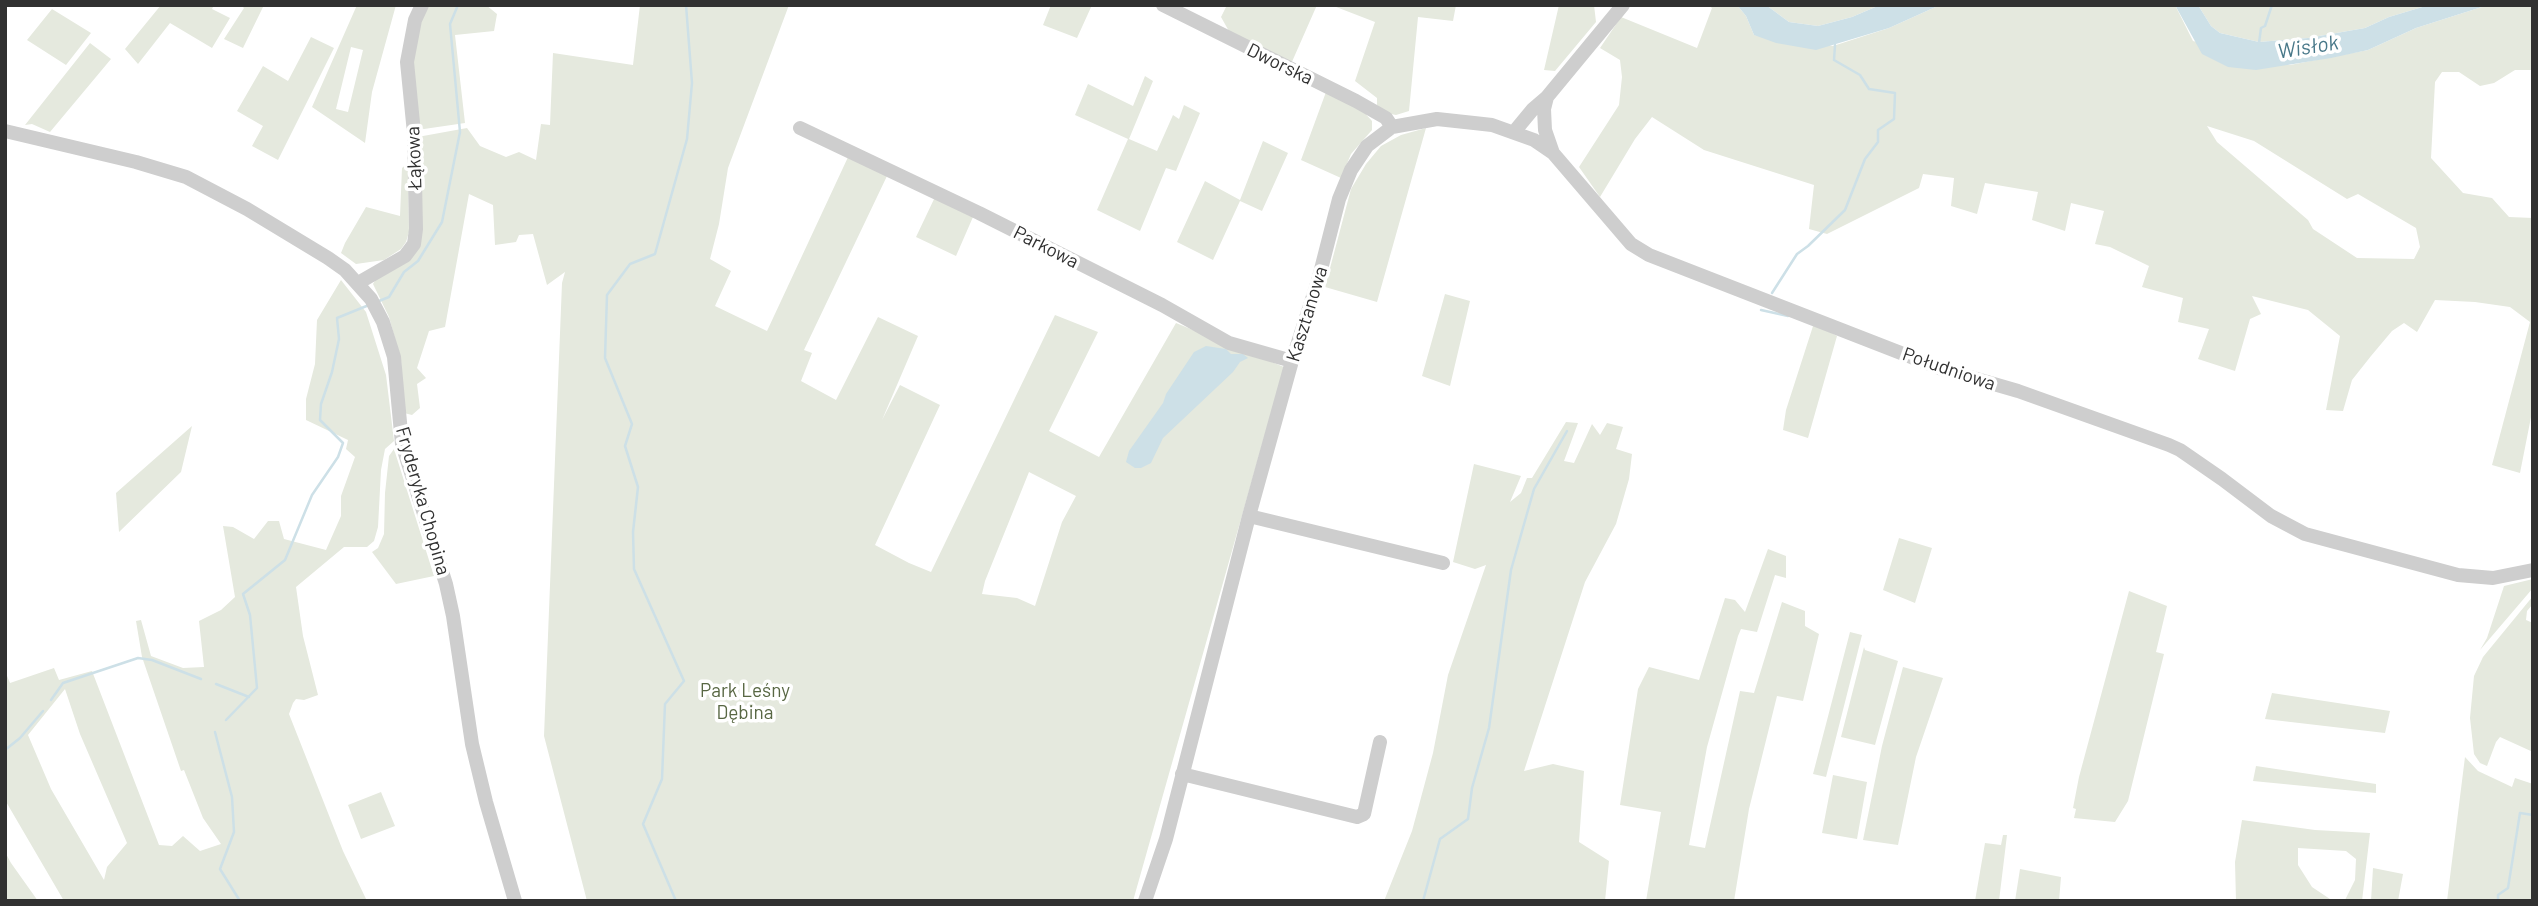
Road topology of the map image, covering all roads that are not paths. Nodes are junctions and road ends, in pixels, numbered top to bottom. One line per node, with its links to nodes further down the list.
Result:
1 (422, 5): 10 (street, Łąkowa)
2 (1163, 5): 5 (street, Dworska)
3 (1623, 5): 4 (street)
4 (1545, 103): 8 (street); 9 (street)
5 (1392, 127): 8 (street, Południowa); 11 (street, Kasztanowa)
6 (800, 128): 11 (street, Parkowa)
7 (5, 131): 10 (street, Fryderyka Chopina)
8 (1517, 133): 9 (street, Południowa)
9 (1553, 153): 14 (street, Południowa)
10 (358, 283): 17 (street, Fryderyka Chopina)
11 (1292, 362): 12 (street, Kasztanowa)
12 (1249, 516): 13 (street); 16 (street, Kasztanowa)
13 (1443, 564)
14 (2533, 570)
15 (1380, 742): 16 (street)
16 (1182, 774): 18 (street, Kasztanowa)
17 (515, 901)
18 (1145, 901)

